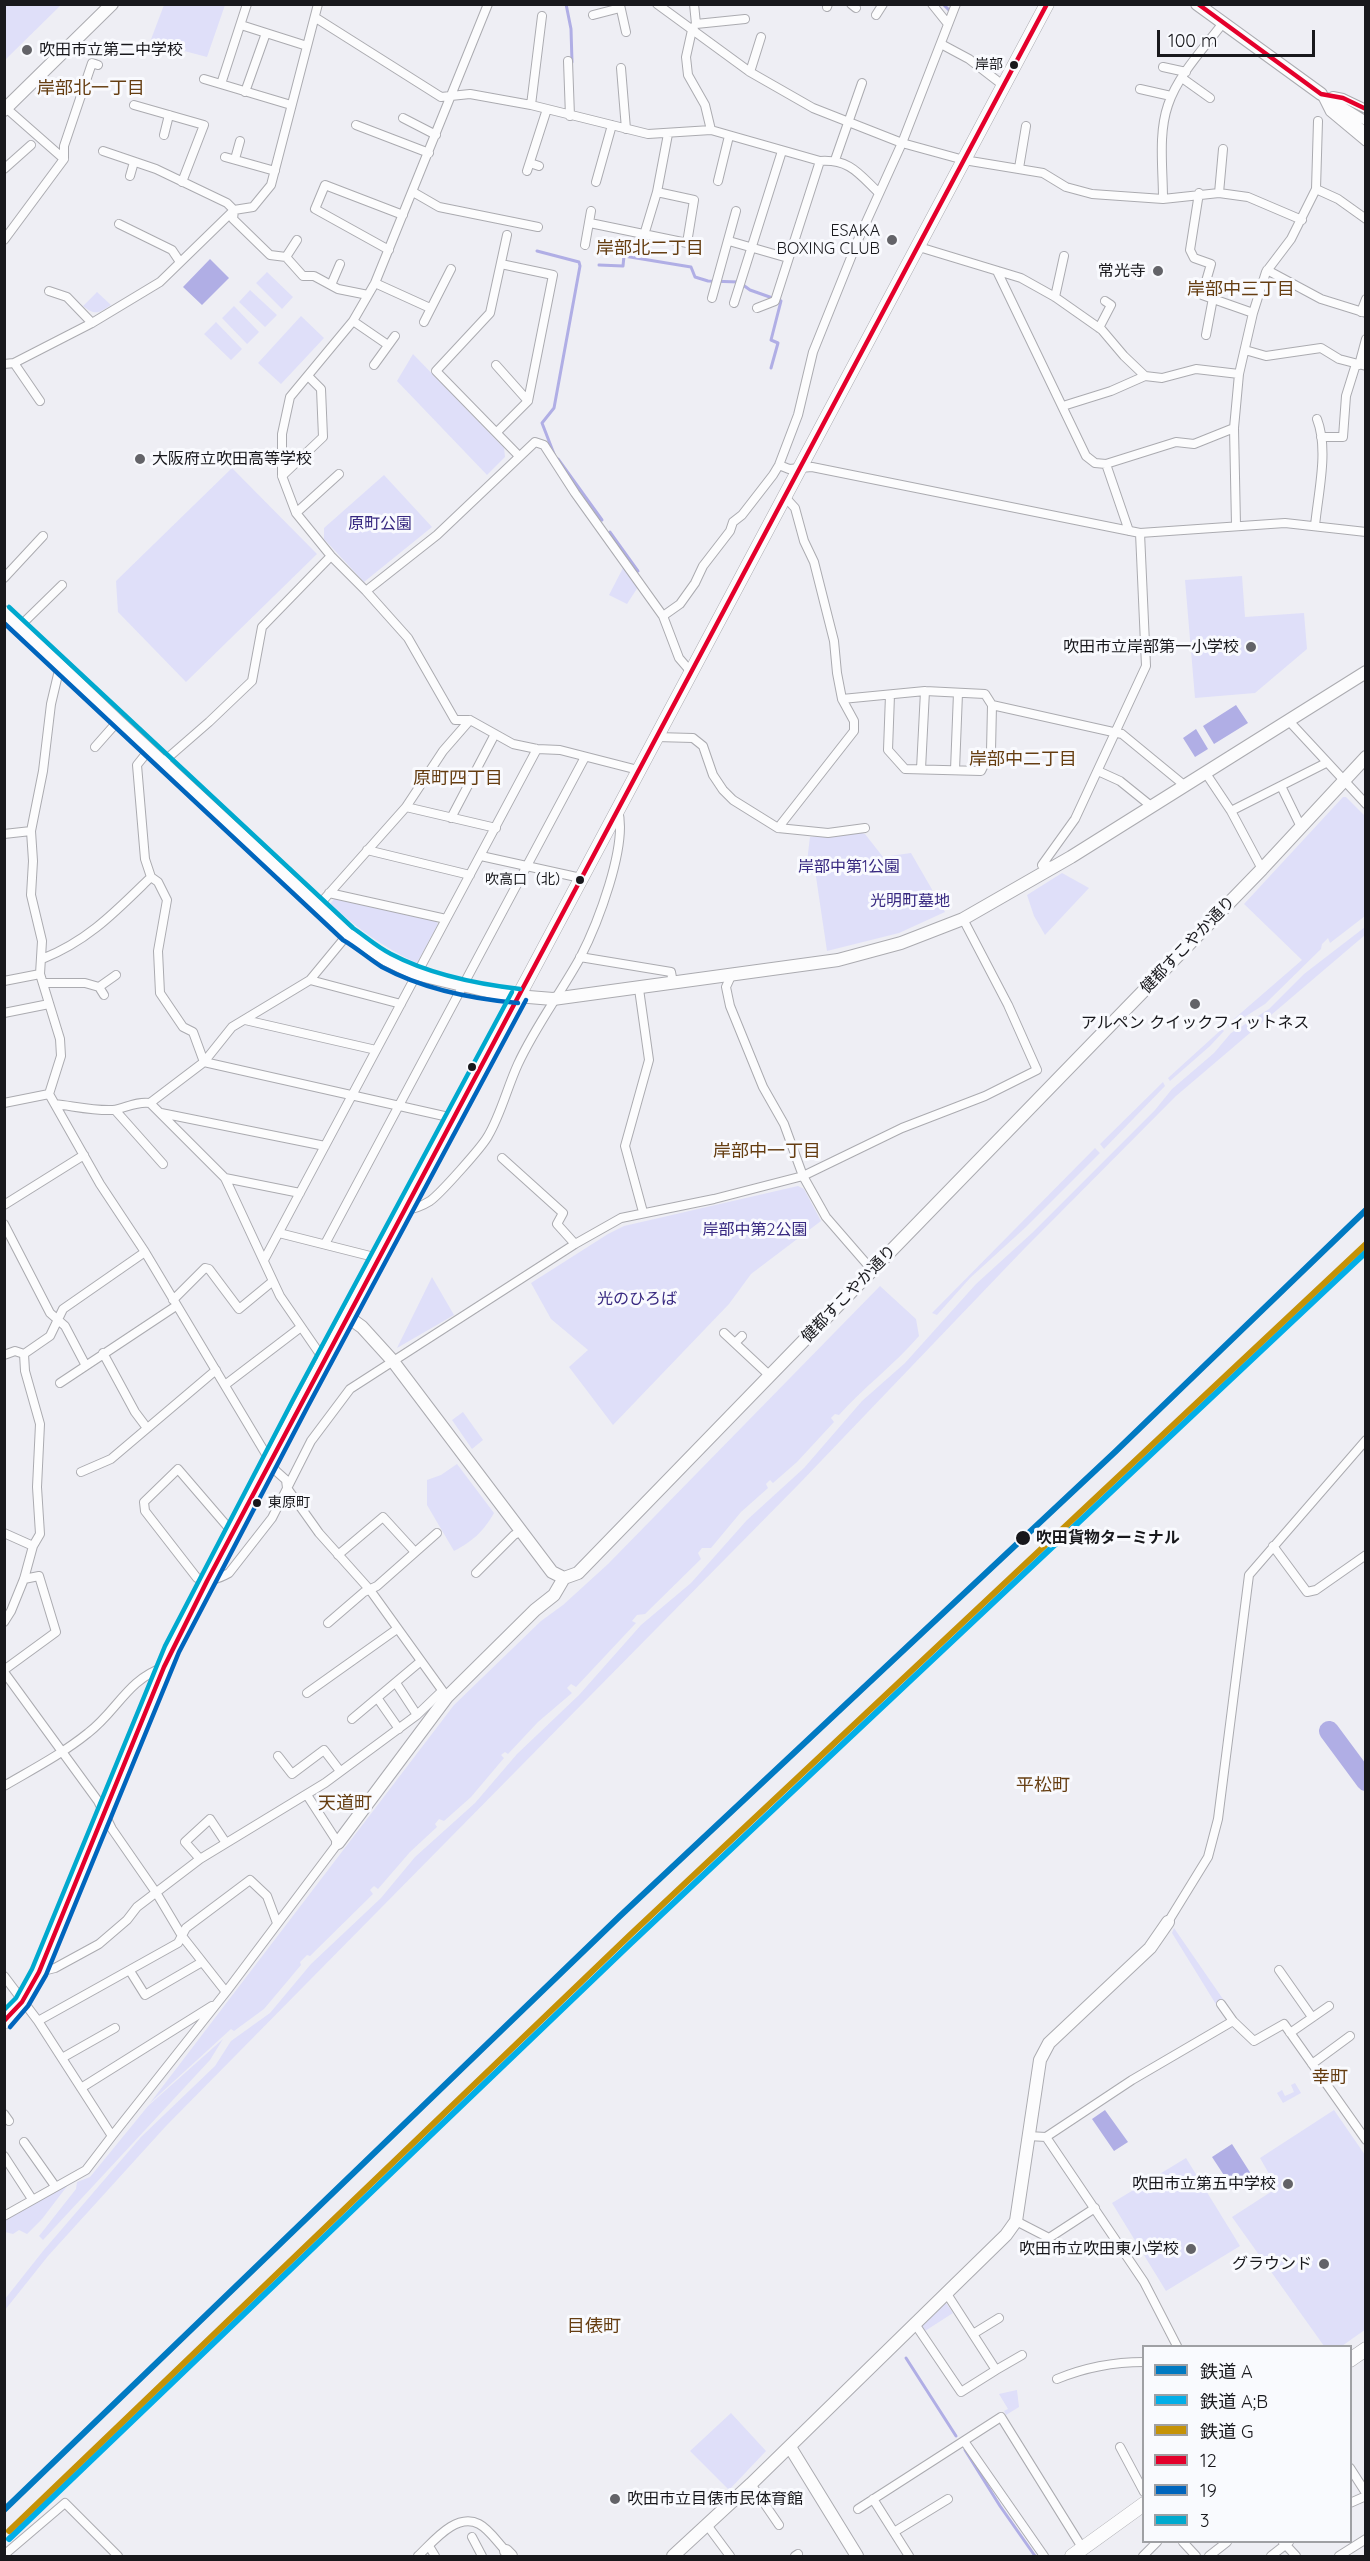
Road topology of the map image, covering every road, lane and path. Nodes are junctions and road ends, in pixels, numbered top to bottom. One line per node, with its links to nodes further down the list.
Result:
1 (112, 4): 47 (street)
2 (247, 4): 21 (street)
3 (488, 4): 41 (street)
4 (657, 4): 22 (street)
5 (694, 4): 22 (street)
6 (883, 4): 15 (street)
7 (932, 4): 20 (street)
8 (956, 4): 20 (street)
9 (1047, 4): 37 (main road)
10 (1197, 4): 13 (street)
11 (315, 5): 17 (street)
12 (620, 6): 14 (street); 23 (street)
13 (1212, 9): 19 (street)
14 (593, 15)
15 (876, 15)
16 (542, 16): 46 (street)
17 (316, 18): 27 (street); 41 (street)
18 (745, 19): 22 (street)
19 (1223, 23): 33 (street); 40 (street)
20 (948, 24): 26 (street)
21 (241, 25): 24 (street); 36 (street)
22 (694, 27): 32 (street); 60 (street)
23 (626, 32)
24 (266, 33): 27 (street); 39 (street)
25 (761, 37): 32 (street)
26 (941, 44): 37 (street); 68 (street)
27 (307, 46): 45 (street)
28 (568, 62): 52 (street)
29 (98, 65): 75 (street)
30 (1163, 67): 33 (street)
31 (621, 68): 59 (street)
32 (750, 72): 55 (street)
33 (1184, 75): 42 (street); 43 (street)
34 (204, 79): 36 (street)
35 (862, 83): 55 (street)
36 (221, 84): 39 (street)
37 (1004, 86): 78 (main road)
38 (1140, 89): 42 (street)
39 (245, 92): 45 (street)
40 (1321, 94): 49 (street); 54 (street); 61 (street); 67 (street)
41 (451, 96): 46 (street); 64 (street)
42 (1171, 96): 95 (street)
43 (1210, 98)
44 (134, 105): 50 (street)
45 (291, 105): 84 (street)
46 (531, 105): 48 (street)
47 (5, 109): 75 (street)
48 (547, 109): 52 (street); 81 (street)
49 (1365, 109)
50 (169, 115): 63 (street); 87 (street)
51 (403, 118): 64 (street)
52 (572, 118): 57 (street)
53 (1318, 121): 89 (street)
54 (1365, 121)
55 (847, 122): 68 (street); 77 (street)
56 (356, 125): 73 (street)
57 (612, 125): 59 (street); 88 (street)
58 (1026, 126): 82 (street)
59 (626, 129): 62 (street)
60 (711, 130): 62 (street); 65 (street)
61 (1365, 132)
62 (668, 134): 91 (street)
63 (164, 135)
64 (436, 135): 73 (street)
65 (729, 136): 72 (street); 86 (street)
66 (240, 141): 76 (street)
67 (1365, 142)
68 (902, 143): 78 (street); 92 (street)
69 (30, 145): 83 (street)
70 (1223, 149): 93 (street)
71 (103, 151): 80 (street)
72 (782, 151): 79 (street); 111 (street)
73 (429, 153): 90 (street)
74 (225, 157): 76 (street)
75 (63, 159): 107 (street)
76 (235, 159): 84 (street)
77 (835, 160): 79 (street); 92 (street)
78 (964, 160): 82 (street); 112 (main road)
79 (820, 161): 116 (street)
80 (134, 162): 85 (street); 87 (street)
81 (532, 166)
82 (1019, 168): 95 (street)
83 (4, 169)
84 (275, 171): 96 (street)
85 (130, 176)
86 (718, 181)
87 (182, 182): 96 (street)
88 (596, 182)
89 (1316, 189): 100 (street); 101 (street)
90 (413, 192): 99 (street); 104 (street)
91 (657, 192): 106 (street); 106 (street)
92 (879, 193): 163 (street)
93 (1219, 193): 94 (street); 101 (street)
94 (1199, 194): 95 (street); 129 (street)
95 (1163, 199)
96 (234, 210): 115 (street); 117 (street)
97 (736, 211): 109 (street)
98 (591, 212): 102 (street)
99 (403, 215): 113 (street); 113 (street)
100 (1365, 219)
101 (1302, 220): 121 (street)
102 (590, 223): 106 (street); 110 (street)
103 (119, 224): 117 (street)
104 (538, 227)
105 (507, 235): 119 (street)
106 (644, 235)
107 (4, 240)
108 (297, 240): 115 (street)
109 (729, 241): 111 (street); 128 (street)
110 (585, 245)
111 (750, 246): 116 (street); 132 (street)
112 (919, 247): 122 (street); 164 (main road)
113 (388, 250): 123 (street)
114 (1064, 256): 127 (street)
115 (286, 257): 124 (street)
116 (788, 258): 134 (street)
117 (180, 262): 138 (street)
118 (340, 264): 124 (street)
119 (501, 264): 155 (street); 159 (street)
120 (451, 269): 133 (street)
121 (1267, 270): 135 (street); 136 (street)
122 (997, 271): 127 (street); 156 (street)
123 (375, 283): 126 (street); 133 (street)
124 (331, 285): 126 (street)
125 (48, 291): 138 (street)
126 (368, 296): 137 (street)
127 (1055, 297): 140 (street)
128 (712, 298)
129 (1213, 298): 136 (street); 141 (street)
130 (1365, 299): 135 (street)
131 (1105, 301): 140 (street)
132 (734, 303)
133 (430, 308): 139 (street)
134 (757, 308)
135 (1363, 312)
136 (1253, 313): 145 (street)
137 (353, 321): 144 (street); 152 (street)
138 (92, 322): 146 (street)
139 (424, 322)
140 (1099, 328): 153 (street)
141 (1206, 335)
142 (395, 336): 144 (street)
143 (1365, 339): 150 (street)
144 (388, 345): 148 (street)
145 (1245, 350): 150 (street); 151 (street)
146 (14, 363): 147 (street); 154 (street)
147 (4, 364)
148 (374, 365)
149 (496, 365): 155 (street)
150 (1360, 365): 160 (street)
151 (1239, 374): 153 (street); 158 (street)
152 (308, 376): 166 (street); 166 (street)
153 (1146, 376): 156 (street)
154 (40, 401)
155 (528, 401): 159 (street)
156 (1063, 406): 162 (street)
157 (1317, 419): 160 (street)
158 (1234, 428): 162 (street); 169 (street)
159 (497, 432): 161 (street)
160 (1321, 436): 170 (street)
161 (519, 456): 178 (street); 180 (street)
162 (1106, 464): 171 (street)
163 (779, 465): 164 (street); 180 (street)
164 (800, 468): 167 (main road); 171 (street)
165 (339, 474): 168 (street)
166 (282, 476): 168 (street)
167 (785, 497): 183 (main road); 188 (street)
168 (296, 513): 175 (street)
169 (1236, 525): 170 (street); 173 (street)
170 (1315, 526): 172 (street)
171 (1129, 531): 173 (street)
172 (1365, 532)
173 (1140, 533): 193 (street)
174 (43, 536): 176 (street)
175 (331, 556): 178 (street); 201 (street)
176 (4, 578)
177 (63, 585): 181 (street)
178 (366, 591): 190 (street)
179 (4, 612): 181 (street)
180 (663, 616): 183 (street)
181 (19, 627): 182 (street)
182 (60, 666): 192 (street); 221 (street)
183 (691, 672): 195 (main road)
184 (1365, 672): 191 (street)
185 (925, 691): 186 (street); 187 (street); 203 (street)
186 (958, 693): 189 (street); 205 (street)
187 (890, 695): 188 (street); 203 (street)
188 (842, 699): 219 (street)
189 (992, 705): 193 (street); 205 (street)
190 (470, 720): 194 (street); 213 (street)
191 (1288, 720): 202 (street); 207 (street)
192 (118, 721): 196 (street); 197 (street)
193 (1114, 733): 206 (street); 209 (street)
194 (495, 734): 198 (street); 216 (street)
195 (656, 737): 204 (main road); 219 (street)
196 (95, 747)
197 (149, 750): 201 (street); 229 (street)
198 (537, 750): 200 (street); 218 (street)
199 (1365, 756): 208 (street, 健都すこやか通り)
200 (585, 757): 204 (street); 225 (street)
201 (163, 762): 232 (street)
202 (1326, 763): 208 (street); 210 (street)
203 (921, 769): 205 (street)
204 (638, 770): 214 (main road)
205 (955, 770)
206 (1098, 771): 212 (street); 226 (street)
207 (1205, 772): 209 (street); 215 (street)
208 (1343, 781): 211 (street); 217 (street, 健都すこやか通り)
209 (1184, 785): 212 (street)
210 (1281, 786): 215 (street); 217 (street)
211 (1365, 804)
212 (1151, 806): 226 (street)
213 (406, 807): 216 (street); 223 (street)
214 (618, 808): 230 (main road); 236 (street)
215 (1231, 811): 227 (street)
216 (451, 818): 218 (street)
217 (1301, 827): 227 (street, 健都すこやか通り)
218 (496, 828): 224 (street)
219 (778, 828): 220 (street)
220 (864, 828)
221 (30, 831): 222 (street); 237 (street)
222 (4, 834)
223 (367, 850): 228 (street); 231 (street)
224 (481, 856): 225 (street); 228 (street)
225 (527, 865): 230 (street); 246 (street)
226 (1054, 866): 234 (street)
227 (1262, 869): 282 (street, 健都すこやか通り)
228 (470, 875): 233 (street)
229 (151, 877): 237 (street); 255 (street)
230 (581, 878): 248 (main road)
231 (329, 893): 232 (street); 233 (street)
232 (318, 906): 235 (street)
233 (446, 919): 239 (street)
234 (963, 919): 241 (street); 269 (street)
235 (348, 934): 239 (street); 242 (street)
236 (580, 957): 245 (street); 249 (street)
237 (42, 959): 238 (street)
238 (40, 974): 243 (street); 244 (street)
239 (416, 974): 246 (street); 251 (street)
240 (116, 975): 244 (street)
241 (731, 976): 245 (street); 269 (street)
242 (310, 980): 251 (street); 253 (street)
243 (4, 981)
244 (44, 983): 250 (street)
245 (673, 983): 247 (street)
246 (463, 985): 248 (street); 261 (street)
247 (639, 988): 249 (street); 274 (street)
248 (519, 996): 249 (street); 264 (main road)
249 (553, 999): 273 (street)
250 (49, 1004): 252 (street); 256 (street)
251 (401, 1004): 254 (street)
252 (4, 1013)
253 (245, 1020): 254 (street); 255 (street)
254 (376, 1050): 257 (street)
255 (204, 1062): 257 (street); 259 (street)
256 (49, 1094): 258 (street); 260 (street)
257 (352, 1096): 261 (street); 265 (street)
258 (4, 1103)
259 (150, 1103): 262 (street); 263 (street)
260 (55, 1104): 262 (street); 266 (street)
261 (398, 1106): 264 (street); 277 (street)
262 (115, 1110): 268 (street)
263 (161, 1113): 265 (street); 270 (street)
264 (453, 1118): 273 (main road)
265 (325, 1146): 271 (street)
266 (84, 1155): 272 (street); 279 (street)
267 (502, 1158): 278 (street)
268 (163, 1164)
269 (803, 1176): 274 (street); 282 (street)
270 (225, 1178): 271 (street); 281 (street)
271 (300, 1193): 276 (street)
272 (4, 1205)
273 (405, 1210): 280 (main road)
274 (643, 1212): 278 (street)
275 (4, 1224): 286 (street)
276 (279, 1233): 277 (street); 281 (street)
277 (325, 1244): 280 (street)
278 (575, 1244): 293 (street)
279 (145, 1252): 284 (street); 286 (street)
280 (378, 1258): 285 (main road)
281 (264, 1260): 283 (street)
282 (872, 1270): 296 (street, 健都すこやか通り)
283 (273, 1281): 284 (street); 287 (street)
284 (175, 1303): 289 (street); 295 (street)
285 (348, 1317): 292 (main road); 293 (street)
286 (57, 1321): 290 (street); 294 (street)
287 (301, 1327): 292 (street); 298 (street)
288 (724, 1333): 296 (street)
289 (103, 1353): 294 (street); 299 (street)
290 (24, 1354): 291 (street); 308 (street)
291 (4, 1355)
292 (324, 1360): 301 (main road)
293 (392, 1360): 303 (street); 304 (street)
294 (85, 1364): 297 (street)
295 (216, 1370): 298 (street); 299 (street)
296 (769, 1375): 314 (street, 健都すこやか通り)
297 (60, 1383)
298 (225, 1385): 301 (street)
299 (147, 1428): 302 (street)
300 (1365, 1440): 309 (street)
301 (271, 1462): 303 (street); 306 (main road)
302 (81, 1472)
303 (287, 1488): 311 (street); 316 (street)
304 (520, 1532): 313 (street); 314 (street)
305 (4, 1533): 308 (street)
306 (232, 1533): 316 (main road); 316 (street)
307 (437, 1533): 310 (street)
308 (33, 1546): 315 (street)
309 (1273, 1546): 312 (street); 341 (street)
310 (415, 1552): 311 (street); 317 (street)
311 (338, 1555): 317 (street)
312 (1365, 1555)
313 (476, 1573)
314 (564, 1578): 326 (street)
315 (24, 1579): 318 (street); 323 (street)
316 (207, 1581): 322 (main road)
317 (370, 1590): 319 (street); 320 (street)
318 (4, 1622)
319 (328, 1623)
320 (397, 1629): 321 (street); 325 (street)
321 (421, 1661): 324 (street); 326 (street)
322 (164, 1667): 331 (street); 336 (main road)
323 (4, 1671): 331 (street)
324 (396, 1683): 327 (street); 328 (street)
325 (308, 1693)
326 (445, 1694): 328 (street); 338 (street)
327 (378, 1699): 329 (street); 330 (street)
328 (417, 1715): 330 (street)
329 (352, 1719)
330 (399, 1729): 333 (street)
331 (62, 1752): 334 (street); 336 (street)
332 (278, 1755): 333 (street)
333 (340, 1771): 335 (street)
334 (4, 1786)
335 (307, 1795): 337 (street); 338 (street)
336 (105, 1815): 340 (street); 347 (main road)
337 (226, 1843): 339 (street); 339 (street)
338 (338, 1843): 342 (street)
339 (200, 1859): 340 (street)
340 (157, 1894): 343 (street); 347 (street)
341 (1168, 1922): 365 (street)
342 (277, 1923): 343 (street); 349 (street)
343 (182, 1936): 344 (street); 346 (street)
344 (202, 1962): 346 (street); 349 (street)
345 (1280, 1970): 354 (street)
346 (130, 1971): 355 (street)
347 (39, 1972): 350 (main road)
348 (4, 1976): 350 (street)
349 (226, 1992): 351 (street)
350 (22, 2002): 355 (street); 357 (main road)
351 (217, 2003): 363 (street); 364 (street)
352 (1221, 2004): 356 (street)
353 (1329, 2006): 354 (street)
354 (1312, 2017): 359 (street)
355 (38, 2021): 361 (street)
356 (1233, 2021): 359 (street); 366 (street)
357 (4, 2022)
358 (115, 2028): 361 (street)
359 (1290, 2033): 362 (street)
360 (1350, 2036): 362 (street)
361 (62, 2058): 363 (street)
362 (1312, 2064): 367 (street)
363 (81, 2088): 364 (street)
364 (112, 2136): 370 (street)
365 (1028, 2136): 366 (street); 374 (street)
366 (1046, 2137): 372 (street)
367 (1365, 2140)
368 (24, 2142): 370 (street)
369 (4, 2156): 371 (street)
370 (55, 2186): 371 (street)
371 (32, 2199): 373 (street)
372 (1095, 2208): 374 (street); 379 (street)
373 (4, 2216)
374 (1016, 2221): 375 (street)
375 (947, 2294): 377 (street); 378 (street)
376 (999, 2318): 378 (street)
377 (915, 2324): 384 (street); 387 (street)
378 (974, 2334): 384 (street)
379 (1176, 2345)
380 (1365, 2349): 382 (main road)
381 (1022, 2355): 384 (street)
382 (1352, 2359)
383 (1142, 2362): 385 (street)
384 (996, 2370)
385 (1057, 2379)
386 (964, 2441): 393 (street); 407 (street); 418 (street)
387 (790, 2447): 390 (street); 416 (street)
388 (1120, 2447): 391 (street)
389 (1352, 2472): 392 (street)
390 (751, 2484): 397 (street); 398 (street)
391 (1142, 2490)
392 (1365, 2495)
393 (873, 2499): 396 (street); 399 (street)
394 (948, 2499): 399 (street)
395 (1142, 2507): 407 (main road)
396 (858, 2509)
397 (707, 2525): 414 (street); 415 (street)
398 (779, 2525)
399 (894, 2532): 417 (street)
400 (472, 2537): 413 (street)
401 (1365, 2539): 423 (street)
402 (1185, 2543): 419 (street)
403 (1225, 2543): 420 (street)
404 (1285, 2543): 421 (street)
405 (1287, 2543): 422 (street)
406 (429, 2546): 408 (street); 411 (street); 412 (street)
407 (1078, 2553)
408 (508, 2554)
409 (4, 2555): 410 (street)
410 (118, 2556)
411 (418, 2556)
412 (435, 2556)
413 (482, 2556)
414 (673, 2556)
415 (730, 2556)
416 (857, 2556)
417 (909, 2556)
418 (1044, 2556)
419 (1196, 2556)
420 (1209, 2556)
421 (1271, 2556)
422 (1296, 2556)
423 (1339, 2556)

